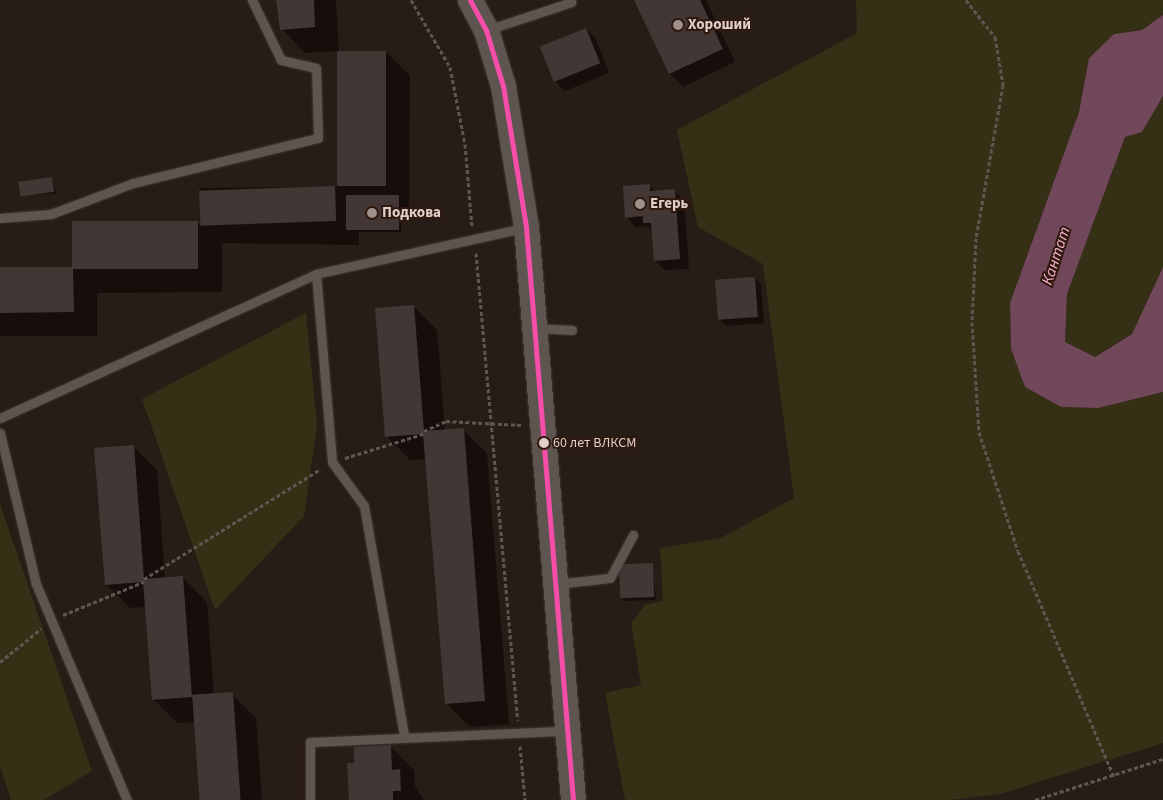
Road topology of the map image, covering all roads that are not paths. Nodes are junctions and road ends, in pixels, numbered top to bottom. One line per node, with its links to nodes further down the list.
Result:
1 (252, 0): 5 (lane)
2 (470, 0): 4 (street)
3 (571, 2): 4 (lane)
4 (486, 30): 6 (street)
5 (0, 218)
6 (526, 227): 7 (lane); 8 (street)
7 (316, 274): 10 (lane); 15 (lane)
8 (535, 328): 9 (lane); 13 (street)
9 (572, 330)
10 (0, 418)
11 (0, 432): 16 (lane)
12 (633, 535): 13 (lane)
13 (556, 584): 14 (street)
14 (567, 731): 15 (lane); 18 (street)
15 (404, 736): 17 (lane)
16 (127, 800)
17 (310, 800)
18 (573, 800)

